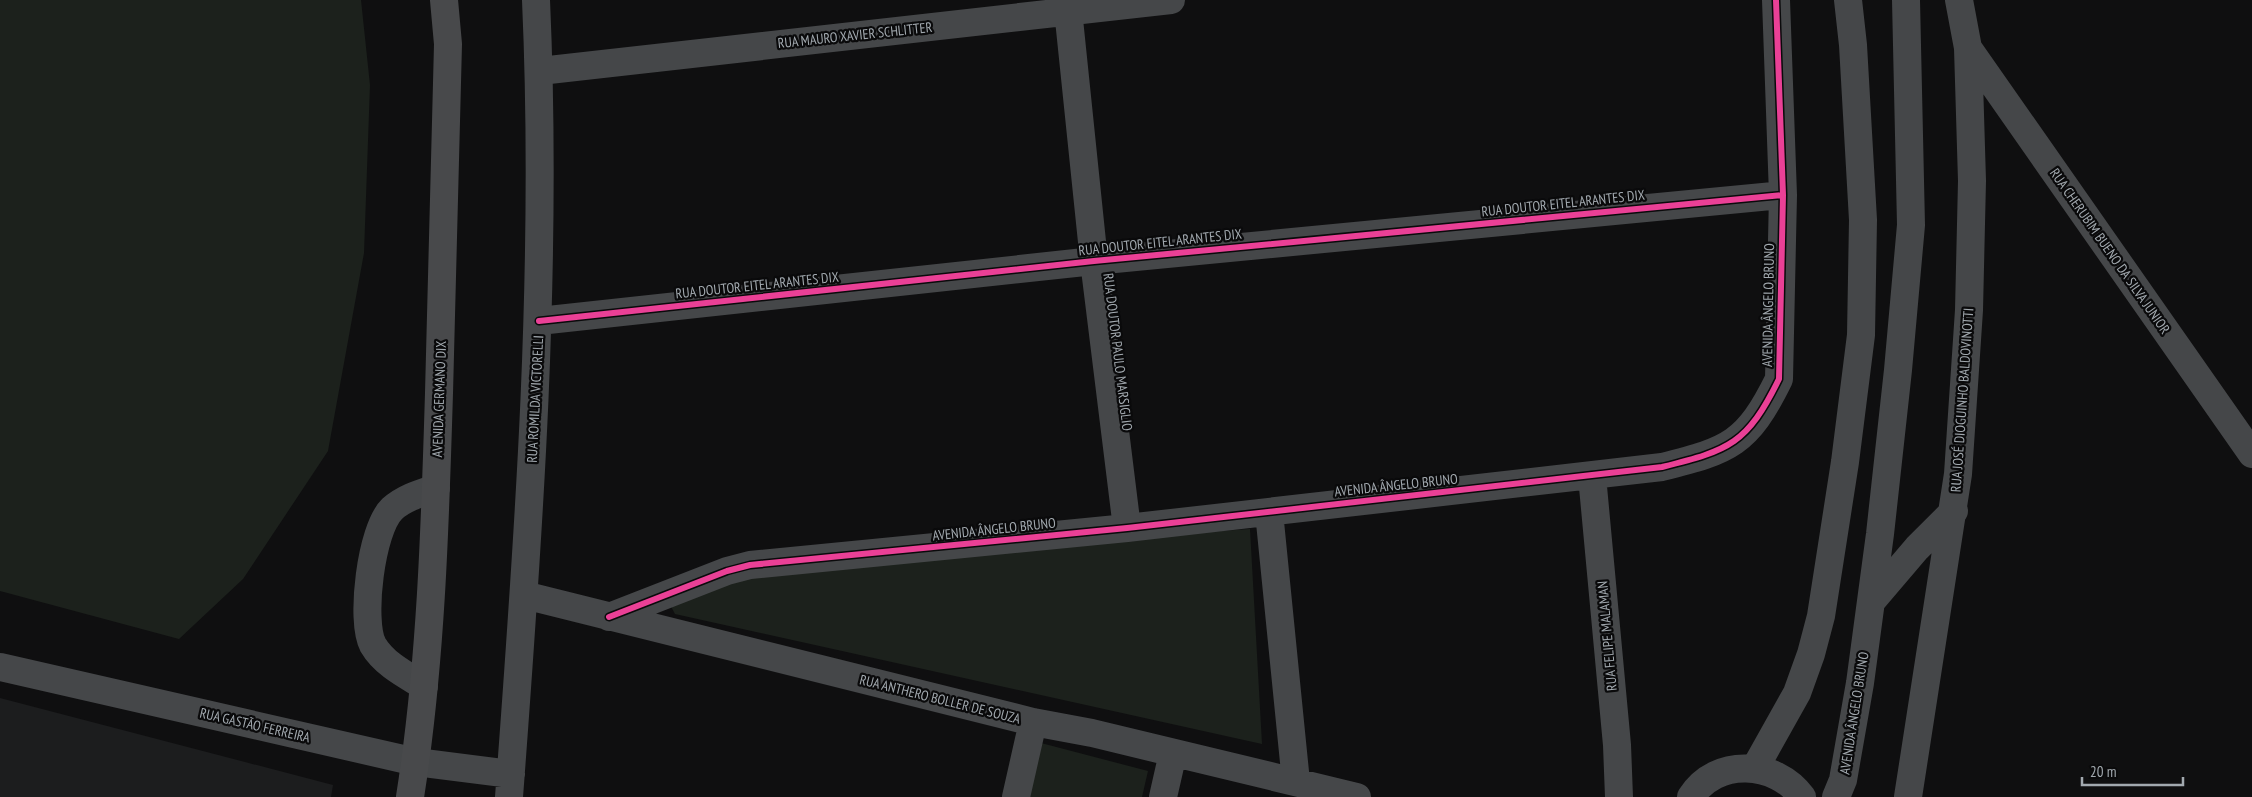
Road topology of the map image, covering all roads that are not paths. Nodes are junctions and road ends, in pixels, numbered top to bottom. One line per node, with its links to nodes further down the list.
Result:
1 (444, 0): 16 (main road, AVENIDA GERMANO DIX)
2 (536, 0): 10 (street, RUA ROMILDA VICTORELLI)
3 (1171, 0): 8 (street, RUA MAURO XAVIER SCHLITTER)
4 (1776, 0): 11 (street, AVENIDA ÂNGELO BRUNO)
5 (1848, 0): 28 (street)
6 (1906, 0): 21 (street, AVENIDA ÂNGELO BRUNO)
7 (1960, 0): 9 (street, RUA JOSÉ DIOGUINHO BALDOVINOTTI)
8 (1068, 6): 10 (street, RUA MAURO XAVIER SCHLITTER); 12 (street, RUA DOUTOR PAULO MARSIGLIO)
9 (1968, 48): 14 (street, RUA CHERUBIM BUENO DA SILVA JUNIOR); 17 (street, RUA JOSÉ DIOGUINHO BALDOVINOTTI)
10 (540, 71): 13 (street, RUA ROMILDA VICTORELLI)
11 (1784, 194): 12 (street, RUA DOUTOR EITEL ARANTES DIX); 15 (street, AVENIDA ÂNGELO BRUNO)
12 (1094, 261): 13 (street, RUA DOUTOR EITEL ARANTES DIX); 19 (street, RUA DOUTOR PAULO MARSIGLIO)
13 (539, 321): 20 (street, RUA ROMILDA VICTORELLI)
14 (2252, 454)
15 (1592, 476): 18 (street, AVENIDA ÂNGELO BRUNO); 35 (street, RUA FELIPE MALAMAN)
16 (436, 488): 24 (main road, AVENIDA GERMANO DIX); 24 (street)
17 (1954, 511): 21 (street); 39 (street, RUA JOSÉ DIOGUINHO BALDOVINOTTI)
18 (1269, 512): 19 (street, AVENIDA ÂNGELO BRUNO); 29 (street)
19 (1127, 528): 22 (street, AVENIDA ÂNGELO BRUNO)
20 (524, 596): 22 (street, RUA ANTHERO BOLLER DE SOUZA); 30 (street, RUA ROMILDA VICTORELLI)
21 (1871, 602): 38 (street, AVENIDA ÂNGELO BRUNO)
22 (610, 617): 25 (street, RUA ANTHERO BOLLER DE SOUZA)
23 (0, 667): 27 (street, RUA GASTÃO FERREIRA)
24 (424, 686): 27 (main road, AVENIDA GERMANO DIX)
25 (1033, 722): 26 (street, RUA ANTHERO BOLLER DE SOUZA); 32 (street)
26 (1173, 752): 29 (street, RUA ANTHERO BOLLER DE SOUZA); 33 (street)
27 (416, 762): 30 (street, RUA GASTÃO FERREIRA); 31 (main road, AVENIDA GERMANO DIX)
28 (1755, 768): 36 (street); 37 (street)
29 (1296, 782): 34 (street, RUA ANTHERO BOLLER DE SOUZA)
30 (510, 786)
31 (410, 797)
32 (1016, 797)
33 (1163, 797)
34 (1357, 797)
35 (1619, 797)
36 (1691, 797)
37 (1802, 797)
38 (1836, 797)
39 (1908, 797)

